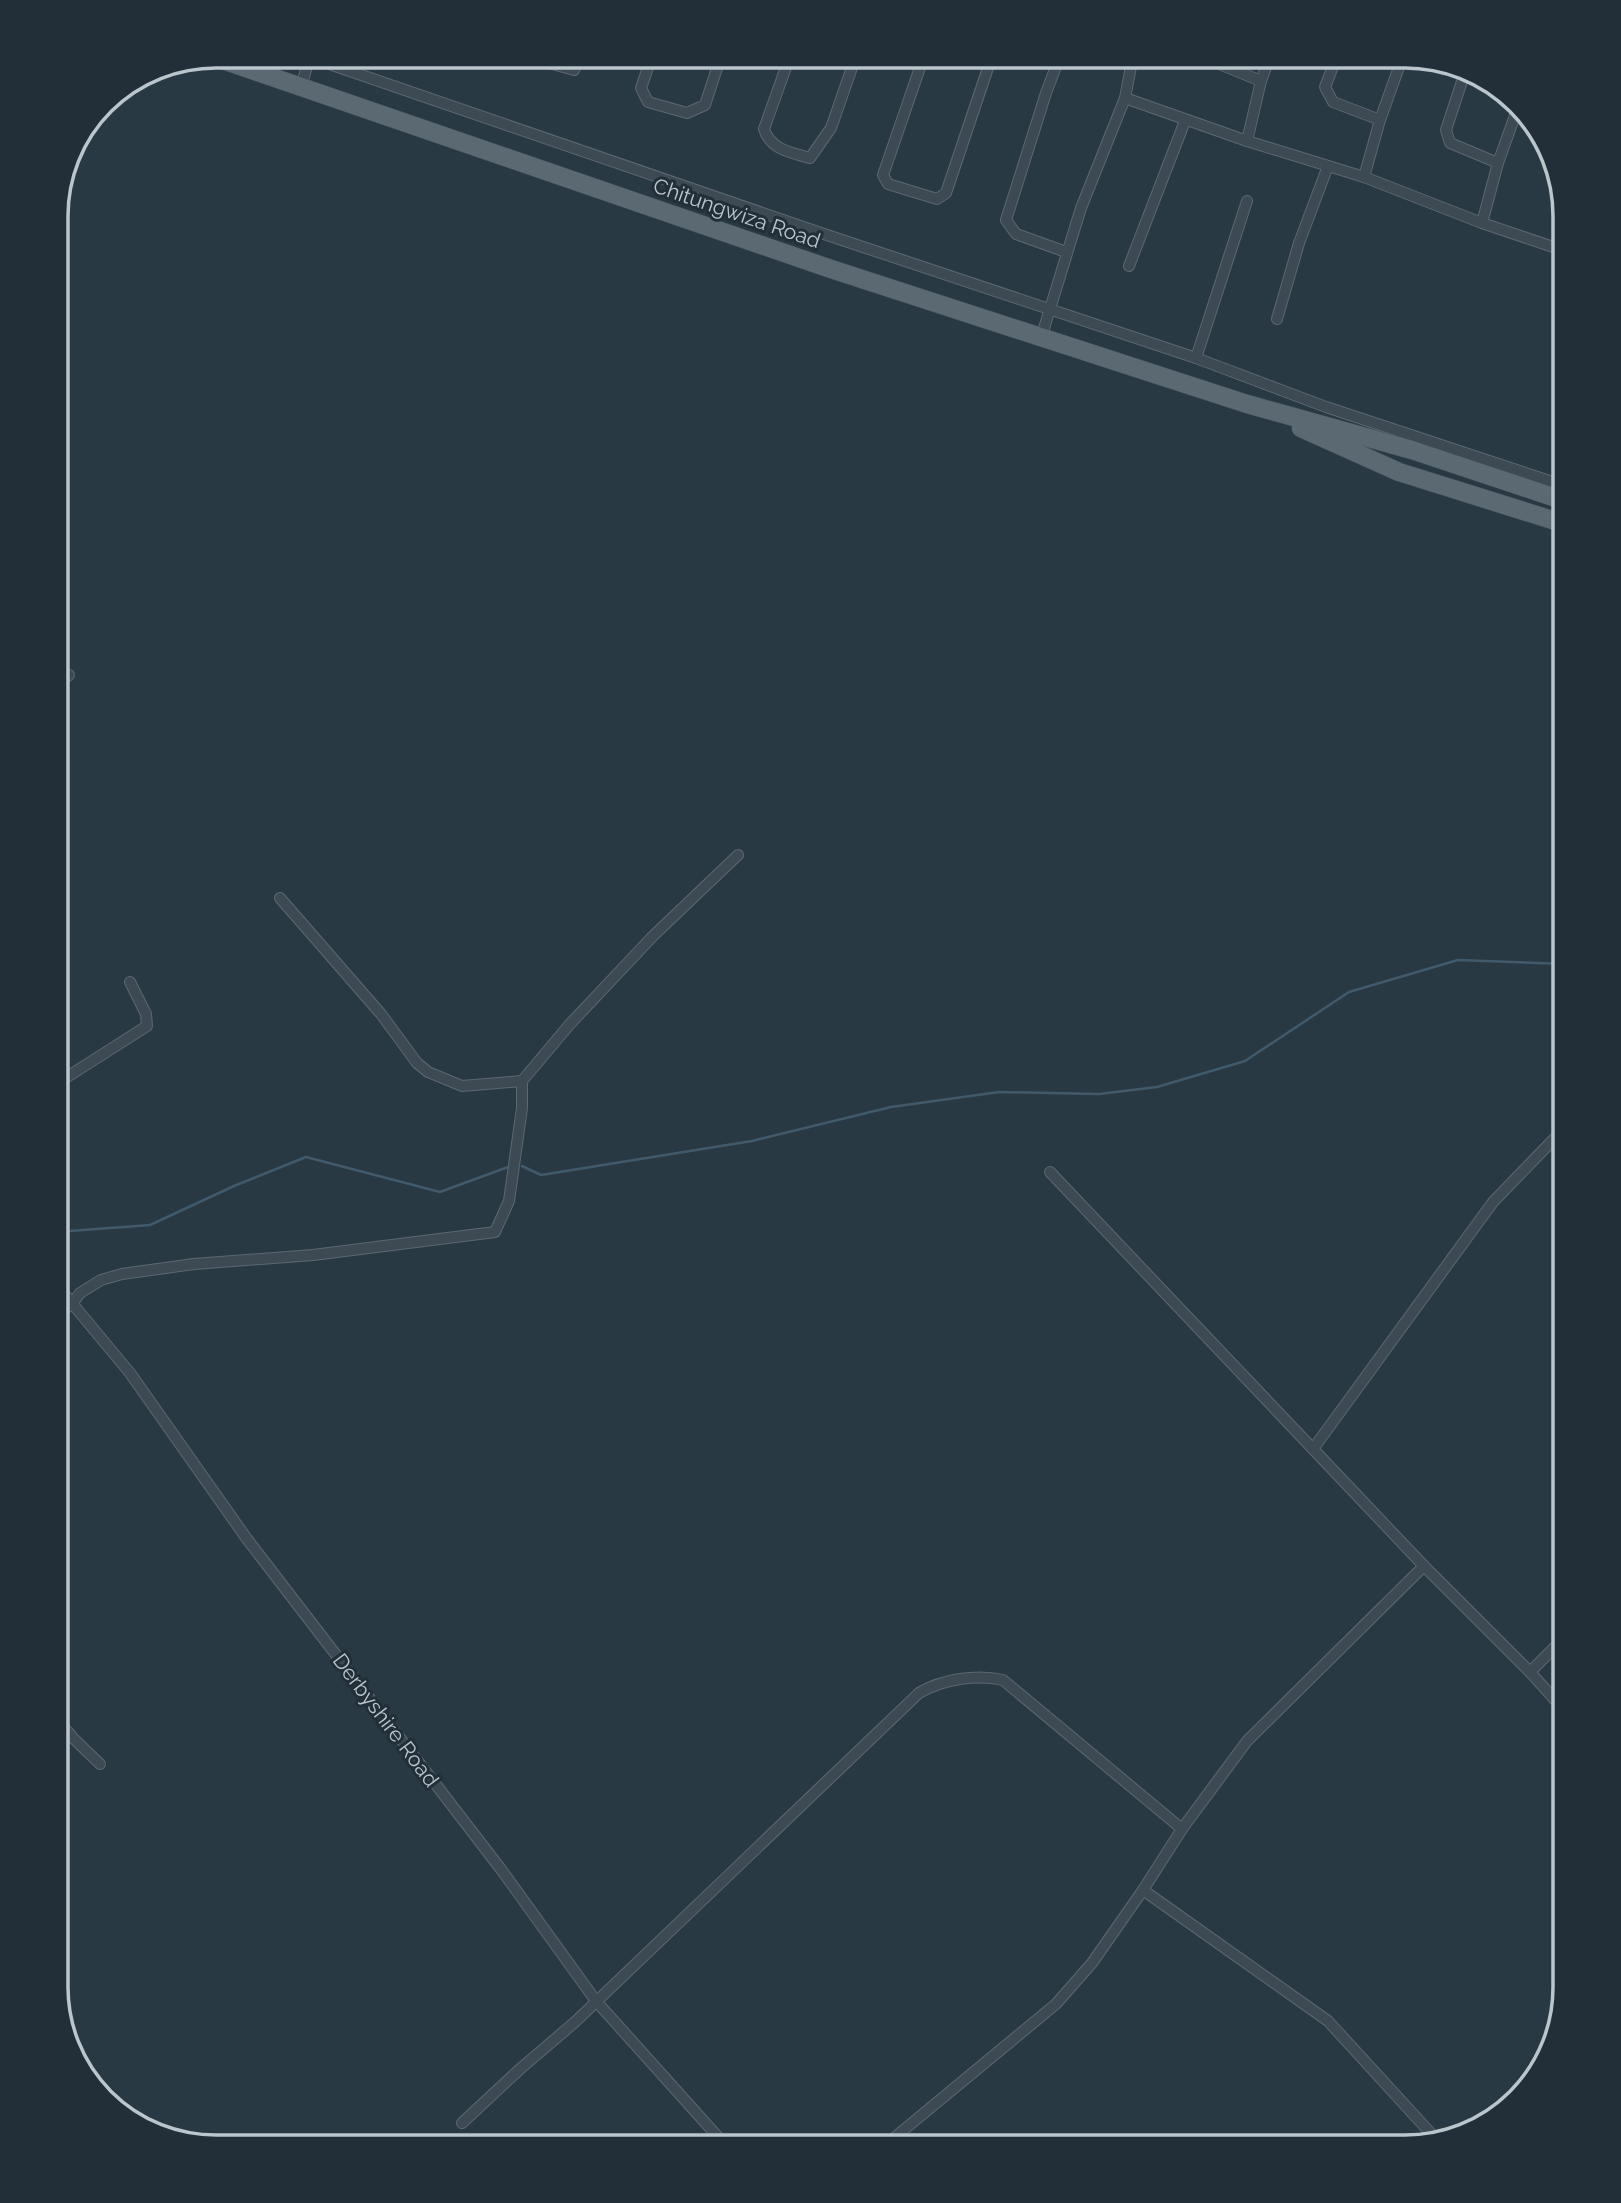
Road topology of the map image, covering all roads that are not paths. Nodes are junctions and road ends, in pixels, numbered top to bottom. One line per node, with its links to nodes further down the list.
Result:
1 (246, 68): 18 (main road, Chitungwiza Road)
2 (306, 68): 18 (street)
3 (344, 68): 32 (street)
4 (647, 68): 5 (street)
5 (717, 68)
6 (786, 68): 7 (street)
7 (852, 69)
8 (920, 69): 9 (street)
9 (988, 69)
10 (1055, 69): 30 (street)
11 (1131, 69): 19 (street)
12 (1231, 69): 16 (street)
13 (1265, 69): 16 (street)
14 (1332, 69): 21 (street)
15 (1398, 69): 21 (street)
16 (1261, 81): 23 (street)
17 (1462, 81): 24 (street)
18 (301, 87): 34 (main road, Chitungwiza Road)
19 (1125, 98): 22 (street); 30 (street)
20 (1514, 118): 24 (street)
21 (1380, 120): 26 (street)
22 (1185, 121): 23 (street); 31 (street)
23 (1247, 141): 25 (street)
24 (1499, 163): 28 (street)
25 (1328, 166): 26 (street); 33 (street)
26 (1364, 177): 28 (street)
27 (1247, 201): 35 (street)
28 (1482, 223): 29 (street)
29 (1553, 247)
30 (1066, 252): 32 (street)
31 (1129, 266)
32 (1050, 309): 34 (street); 35 (street)
33 (1278, 319)
34 (1041, 338): 36 (main road, Chitungwiza Road)
35 (1196, 358): 37 (street)
36 (1247, 404): 38 (main road); 39 (main road)
37 (1553, 481)
38 (1553, 497)
39 (1553, 520)
40 (738, 855): 44 (street)
41 (280, 898): 44 (street)
42 (130, 982): 43 (street)
43 (69, 1076)
44 (522, 1080): 48 (street)
45 (1553, 1140): 50 (street)
46 (1050, 1172): 50 (street)
47 (68, 1299): 48 (street, Derbyshire Road)
48 (72, 1304): 49 (street); 59 (street, Derbyshire Road)
49 (68, 1306)
50 (1313, 1450): 51 (street)
51 (1424, 1566): 53 (street); 57 (street)
52 (1553, 1649): 53 (street)
53 (1530, 1672): 54 (street)
54 (1553, 1698)
55 (68, 1732): 56 (street)
56 (100, 1764)
57 (1182, 1829): 58 (street); 59 (street)
58 (1143, 1890): 61 (street); 63 (street)
59 (596, 2001): 60 (street); 62 (street, Derbyshire Road)
60 (462, 2123)
61 (1430, 2132)
62 (716, 2134)
63 (898, 2135)

